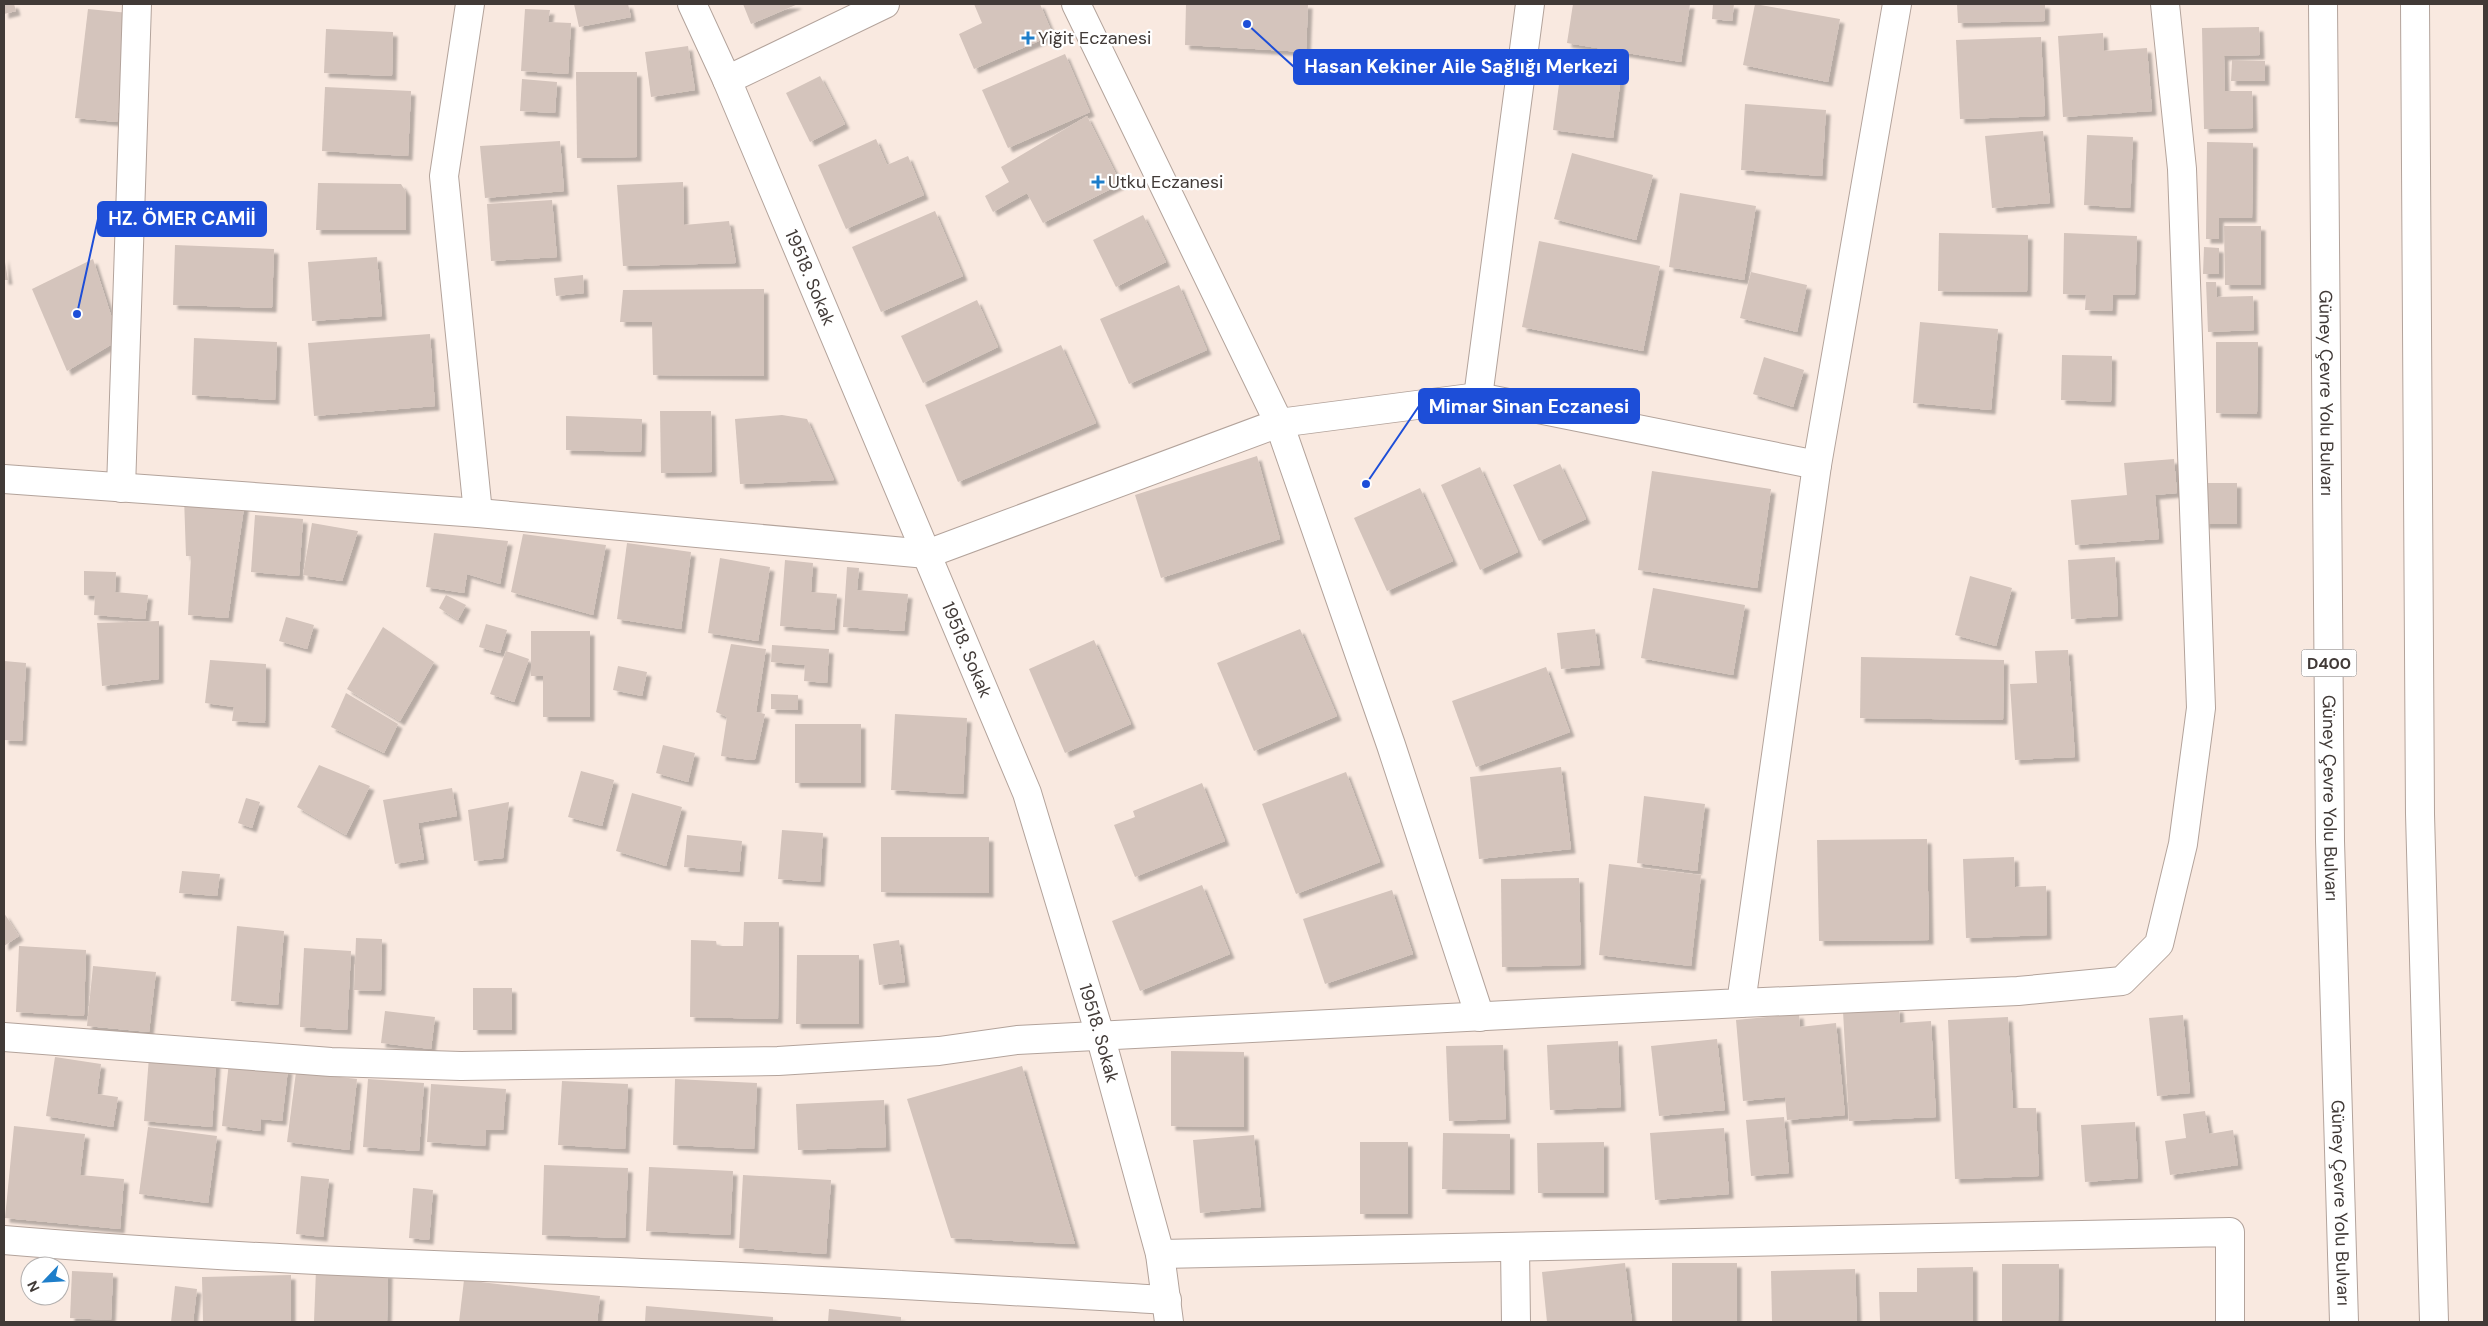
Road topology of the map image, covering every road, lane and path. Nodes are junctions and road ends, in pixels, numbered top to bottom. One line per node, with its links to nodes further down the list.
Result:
1 (137, 4): 16 (main road)
2 (470, 4): 17 (main road)
3 (692, 4): 11 (main road, 19518. Sokak)
4 (885, 4): 11 (main road)
5 (1076, 4): 13 (main road)
6 (1530, 4): 12 (main road)
7 (1897, 4): 14 (main road)
8 (2165, 4): 19 (main road)
9 (2323, 4): 29 (main road, Güney Çevre Yolu Bulvarı / D400)
10 (2415, 4): 30 (main road)
11 (727, 80): 18 (main road, 19518. Sokak)
12 (1478, 397): 13 (main road); 14 (main road)
13 (1279, 423): 18 (main road); 20 (main road)
14 (1817, 466): 19 (main road)
15 (4, 479): 16 (main road)
16 (122, 488): 17 (main road)
17 (478, 513): 18 (main road)
18 (927, 554): 21 (main road, 19518. Sokak)
19 (1741, 1003): 20 (main road)
20 (1480, 1017): 21 (main road)
21 (1100, 1036): 22 (main road); 25 (main road, 19518. Sokak)
22 (4, 1038)
23 (4, 1240): 26 (main road)
24 (1515, 1247): 25 (main road); 27 (main road); 28 (main road)
25 (1160, 1254): 26 (main road, 19518. Sokak)
26 (1168, 1311)
27 (1516, 1322)
28 (2230, 1322)
29 (2344, 1322)
30 (2434, 1322)

